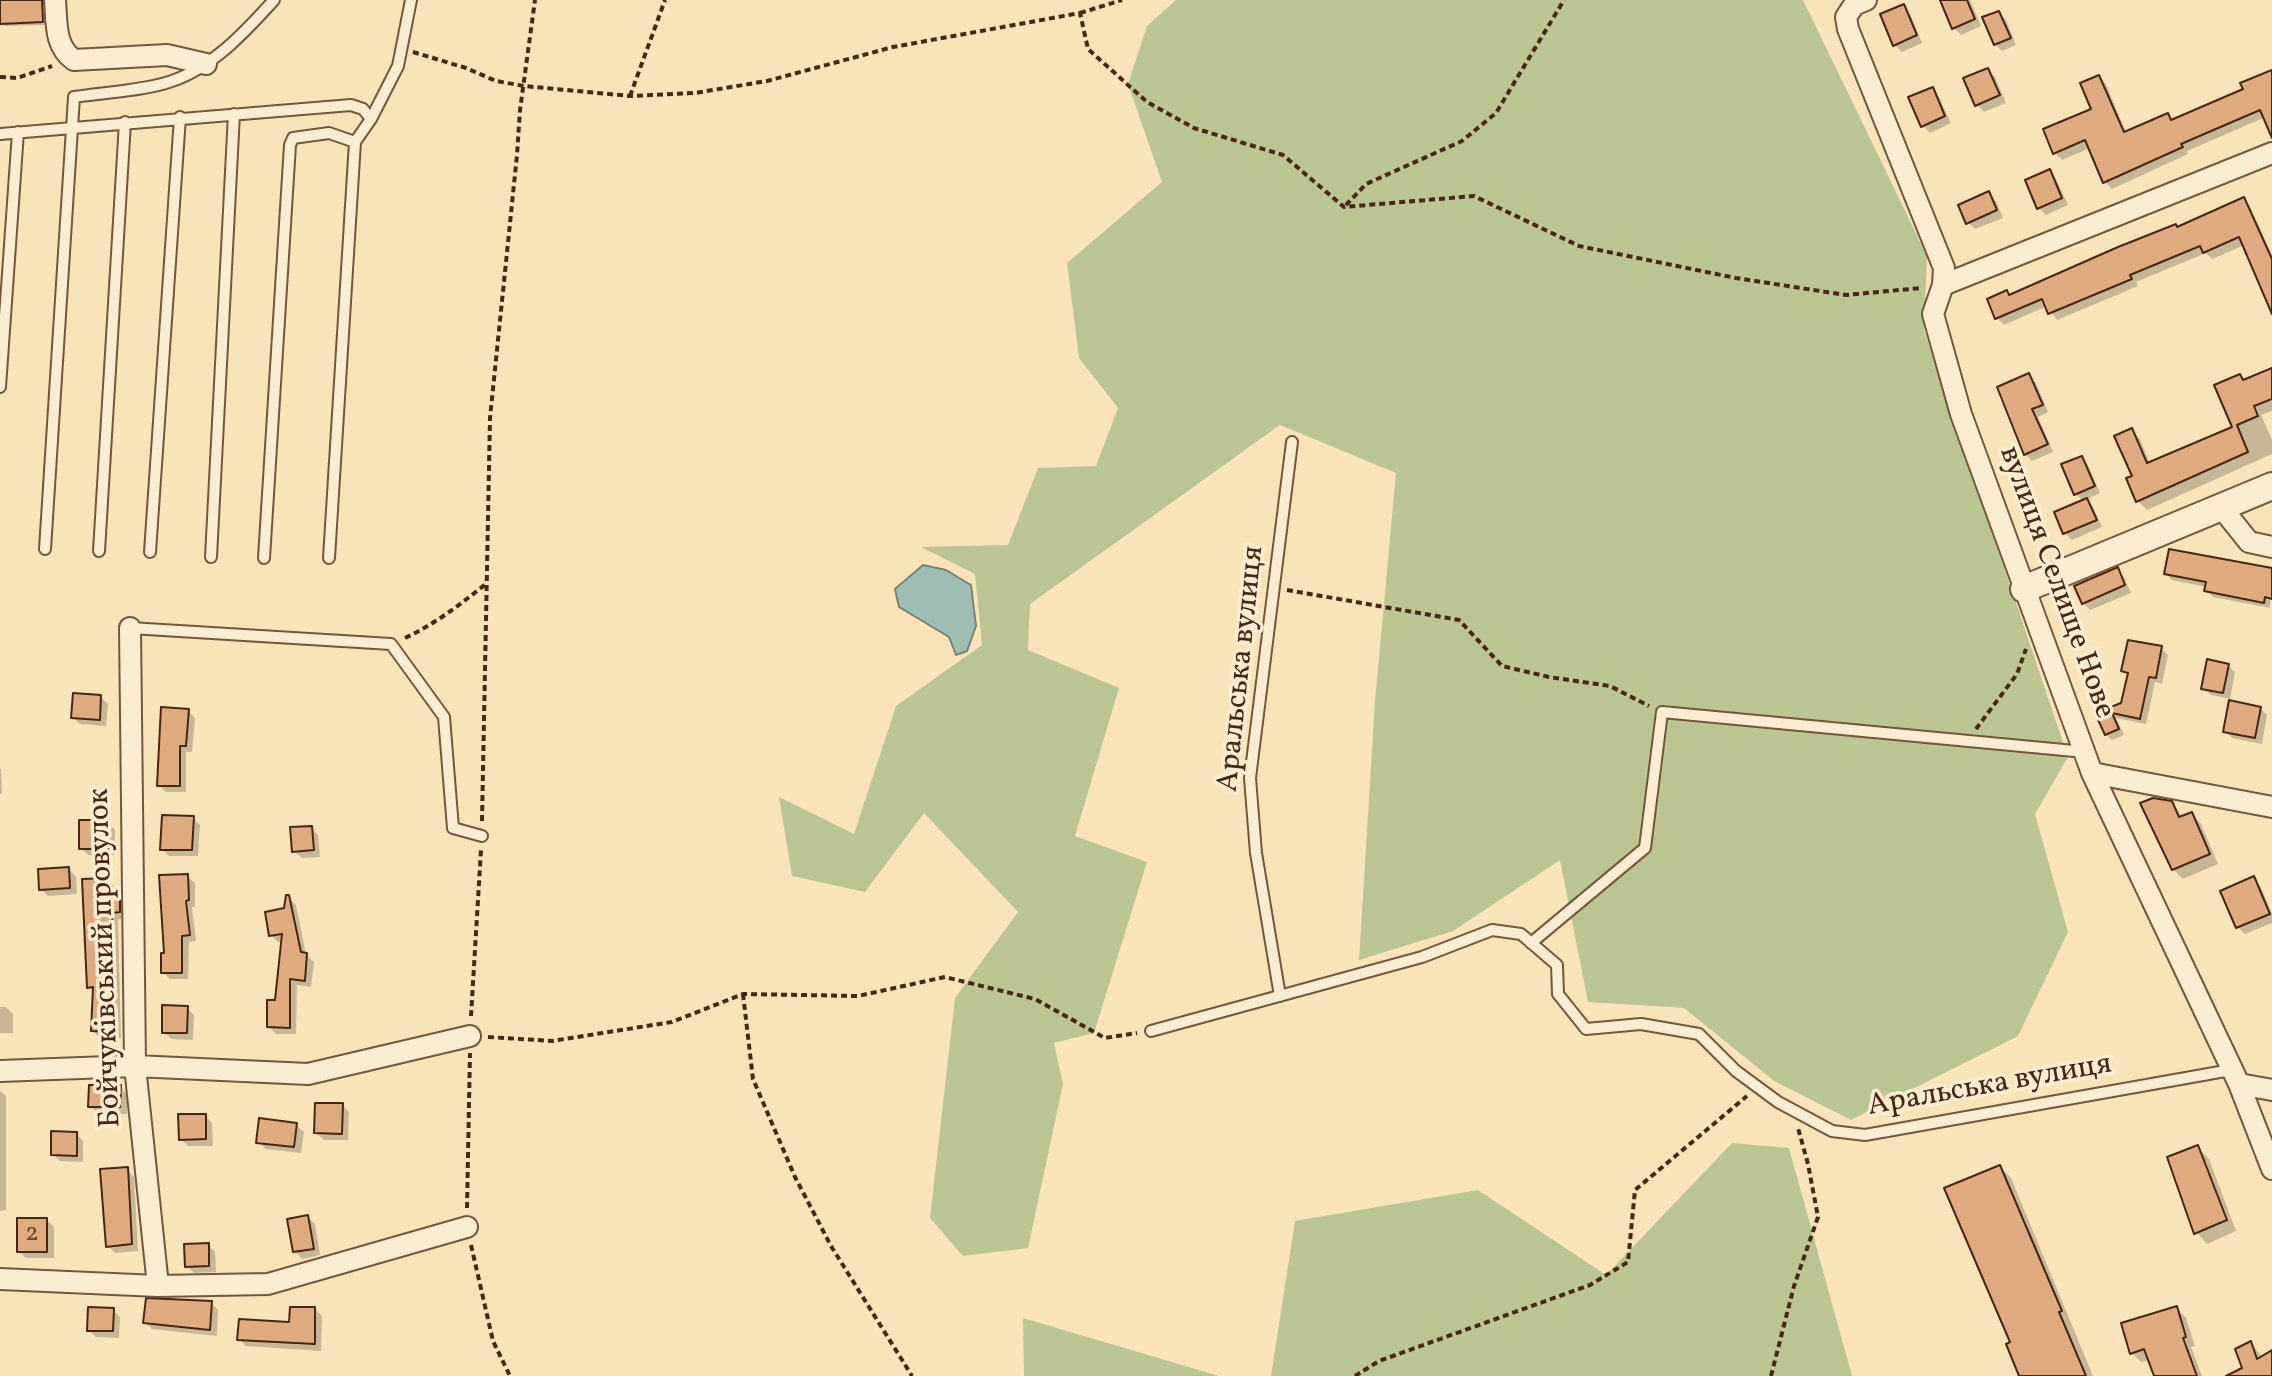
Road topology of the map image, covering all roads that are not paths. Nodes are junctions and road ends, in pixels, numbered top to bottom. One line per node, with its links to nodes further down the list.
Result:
1 (55, 0): 5 (street)
2 (274, 0): 5 (lane)
3 (411, 0): 8 (lane)
4 (1860, 3): 15 (street, вулиця Селище Нове)
5 (206, 64): 10 (lane)
6 (234, 114): 7 (lane); 8 (lane); 24 (lane)
7 (180, 117): 9 (lane); 23 (lane)
8 (371, 119): 13 (lane)
9 (125, 122): 10 (lane); 22 (lane)
10 (73, 127): 11 (lane); 21 (lane)
11 (18, 132): 12 (lane); 16 (lane)
12 (0, 134)
13 (355, 142): 25 (lane); 26 (lane)
14 (2272, 153): 15 (street)
15 (1943, 285): 27 (street, вулиця Селище Нове)
16 (0, 387)
17 (1292, 442): 34 (lane, Аральська вулиця)
18 (2272, 486): 19 (street)
19 (2221, 507): 20 (street); 27 (street)
20 (2272, 547)
21 (45, 549)
22 (99, 551)
23 (150, 552)
24 (211, 557)
25 (264, 558)
26 (329, 558)
27 (2024, 589): 29 (street, вулиця Селище Нове)
28 (130, 628): 32 (lane); 37 (street, Бойчуківський провулок)
29 (2085, 752): 30 (street, вулиця Селище Нове); 33 (lane)
30 (2092, 773): 31 (street); 39 (street, вулиця Селище Нове)
31 (2272, 807)
32 (482, 836)
33 (1531, 943): 34 (lane, Аральська вулиця); 39 (lane, Аральська вулиця)
34 (1280, 996): 35 (lane, Аральська вулиця)
35 (1151, 1031)
36 (470, 1036): 37 (street)
37 (135, 1066): 38 (street); 44 (street, Бойчуківський провулок)
38 (0, 1071)
39 (2235, 1077): 40 (street); 41 (street, вулиця Селище Нове)
40 (2272, 1090)
41 (2272, 1169)
42 (467, 1227): 44 (street)
43 (0, 1279): 44 (street)
44 (158, 1286)

